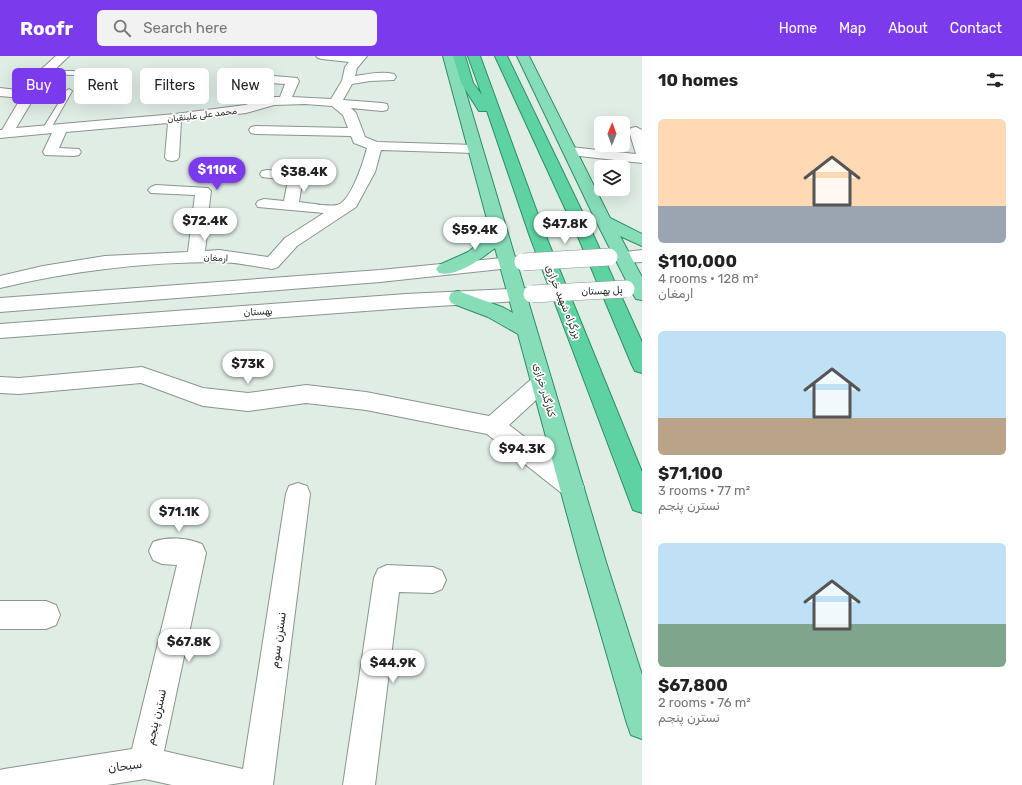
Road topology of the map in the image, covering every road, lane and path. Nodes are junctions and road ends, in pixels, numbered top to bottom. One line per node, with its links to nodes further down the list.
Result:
1 (63, 56): 10 (street)
2 (322, 56): 9 (street)
3 (449, 56): 33 (main road, کنارگذر خرازی)
4 (459, 56): 27 (highway)
5 (474, 56): 27 (highway, بزرگراه شهید خرازی)
6 (502, 56): 28 (highway)
7 (513, 56): 28 (highway)
8 (523, 56): 34 (main road)
9 (360, 58): 15 (street)
10 (50, 68)
11 (66, 73): 12 (lane)
12 (74, 73)
13 (390, 77): 15 (street)
14 (274, 80): 19 (street)
15 (348, 81): 20 (street)
16 (69, 91): 25 (lane)
17 (0, 92): 18 (street)
18 (12, 93)
19 (284, 101): 20 (street, محمد علی علینقیان); 23 (street, محمد علی علینقیان)
20 (335, 103): 22 (street, محمد علی علینقیان); 29 (street)
21 (23, 104): 31 (street)
22 (382, 107)
23 (175, 118): 24 (street, محمد علی علینقیان); 37 (street)
24 (62, 129): 25 (street, محمد علی علینقیان); 35 (street)
25 (46, 130): 31 (street, محمد علی علینقیان)
26 (256, 130): 29 (street)
27 (500, 131): 69 (highway, بزرگراه شهید خرازی)
28 (536, 131): 63 (highway)
29 (357, 132): 32 (street)
30 (636, 132): 36 (street)
31 (3, 134)
32 (376, 146): 33 (street); 43 (street, ارمغان)
33 (475, 149): 47 (main road, کنارگذر خرازی)
34 (570, 151): 38 (street); 46 (main road)
35 (74, 152)
36 (642, 152)
37 (172, 157)
38 (642, 159)
39 (267, 174): 42 (street)
40 (156, 190): 45 (street)
41 (264, 204): 42 (street)
42 (292, 206): 43 (street)
43 (342, 210): 50 (street, ارمغان)
44 (223, 218): 45 (street)
45 (200, 221): 50 (street)
46 (604, 221): 48 (main road); 51 (main road)
47 (500, 235): 52 (main road, کنارگذر خرازی); 53 (main road)
48 (642, 241)
49 (642, 256): 51 (street)
50 (196, 257): 54 (street, ارمغان)
51 (616, 257): 52 (street, bridge); 55 (main road)
52 (515, 262): 53 (street); 56 (main road, کنارگذر خرازی)
53 (445, 269): 58 (street)
54 (0, 282)
55 (637, 290): 56 (street, پل بهستان, bridge)
56 (525, 295): 57 (street, بهستان); 61 (main road, کنارگذر خرازی)
57 (458, 298): 60 (street, بهستان); 61 (main road)
58 (47, 302): 59 (street); 60 (street)
59 (0, 305)
60 (36, 328): 62 (street, بهستان)
61 (527, 330): 64 (main road, کنارگذر خرازی)
62 (0, 331)
63 (642, 365)
64 (542, 382): 66 (street); 67 (main road, کنارگذر خرازی)
65 (0, 386): 66 (street)
66 (493, 426): 67 (street)
67 (572, 487): 74 (main road, کنارگذر خرازی)
68 (298, 494): 78 (street, نسترن سوم)
69 (642, 502)
70 (162, 551): 75 (street, نسترن پنجم)
71 (433, 580): 79 (street)
72 (0, 615): 73 (street)
73 (46, 615)
74 (642, 724)
75 (145, 763): 76 (street, سبحان); 77 (street, سبحان)
76 (4, 785)
77 (244, 785)
78 (257, 785)
79 (358, 785)

